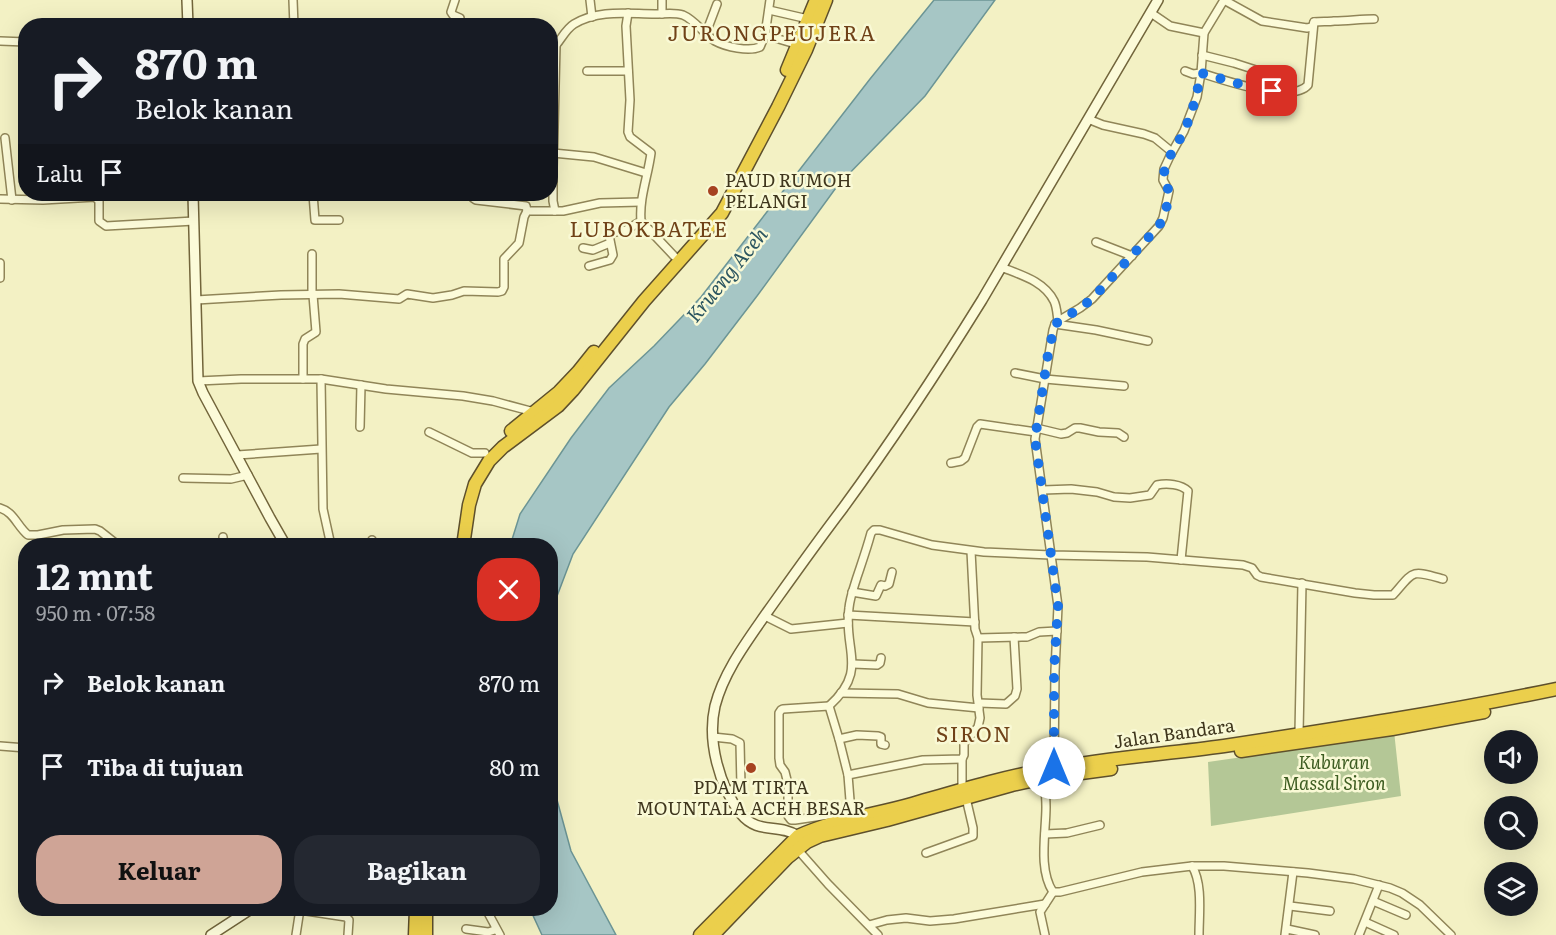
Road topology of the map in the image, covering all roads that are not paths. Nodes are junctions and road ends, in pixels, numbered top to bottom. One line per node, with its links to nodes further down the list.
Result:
1 (188, 0): 17 (street)
2 (293, 0): 18 (street)
3 (455, 0): 19 (street)
4 (590, 0): 16 (street)
5 (662, 0): 15 (street)
6 (771, 0): 12 (street)
7 (816, 0): 21 (highway)
8 (826, 0): 37 (highway)
9 (1158, 0): 14 (street)
10 (1224, 0): 22 (street); 24 (street)
11 (717, 4): 23 (street)
12 (770, 10): 21 (street); 25 (street)
13 (628, 13): 15 (street); 16 (street); 32 (street)
14 (1151, 13): 24 (street); 36 (street)
15 (662, 14): 23 (street)
16 (592, 17): 26 (street)
17 (188, 18)
18 (294, 18)
19 (460, 18)
20 (1374, 18): 22 (street)
21 (808, 19): 29 (highway)
22 (1314, 22): 35 (street)
23 (706, 33): 25 (street)
24 (1204, 33): 30 (street)
25 (765, 35): 29 (street)
26 (558, 40)
27 (0, 41): 28 (street)
28 (18, 42)
29 (799, 45): 37 (highway)
30 (1202, 55): 34 (street); 35 (street)
31 (587, 71): 32 (street)
32 (628, 71): 41 (street)
33 (1185, 71): 35 (street)
34 (1259, 71)
35 (1201, 73): 39 (street)
36 (1088, 119): 39 (street); 64 (street)
37 (762, 131): 60 (highway); 94 (highway)
38 (5, 138): 44 (street)
39 (1172, 152): 61 (street)
40 (558, 153): 41 (street)
41 (646, 173): 50 (street)
42 (0, 199): 44 (street)
43 (18, 199): 44 (street)
44 (12, 200)
45 (99, 201): 54 (street)
46 (193, 201): 54 (street)
47 (314, 201): 53 (street)
48 (484, 201): 51 (street)
49 (553, 201): 52 (street)
50 (641, 202): 52 (street); 55 (street)
51 (527, 211): 52 (street); 66 (street)
52 (555, 211)
53 (339, 220)
54 (194, 221): 67 (street)
55 (641, 221): 56 (street); 60 (street)
56 (610, 243): 58 (street); 63 (street)
57 (1096, 243): 61 (street)
58 (583, 248)
59 (312, 254): 66 (street)
60 (674, 256): 77 (highway)
61 (1132, 256): 68 (street)
62 (0, 263): 65 (street)
63 (589, 266)
64 (1001, 267): 68 (street); 103 (street)
65 (0, 279)
66 (312, 295): 67 (street); 71 (street)
67 (196, 300): 74 (street)
68 (1056, 322): 69 (street); 73 (street)
69 (1148, 341)
70 (1015, 374): 73 (street)
71 (303, 379): 72 (street); 74 (street)
72 (321, 379): 75 (street); 82 (street)
73 (1045, 379): 76 (street); 79 (street)
74 (198, 381): 84 (street)
75 (361, 385): 77 (street); 78 (street)
76 (1124, 386)
77 (534, 412): 83 (highway)
78 (360, 427)
79 (1036, 430): 81 (street); 85 (street); 88 (street)
80 (429, 432): 83 (street)
81 (1124, 437)
82 (321, 450): 84 (street); 92 (street)
83 (485, 453): 93 (highway)
84 (237, 455): 86 (street)
85 (951, 463)
86 (248, 475): 87 (street); 91 (street)
87 (183, 478)
88 (1043, 490): 96 (street); 97 (street)
89 (0, 508): 90 (street)
90 (108, 538)
91 (281, 538)
92 (329, 538)
93 (456, 538)
94 (464, 538)
95 (971, 551): 96 (street); 101 (street); 104 (street)
96 (1051, 555): 97 (street); 106 (street)
97 (1181, 560): 100 (street)
98 (892, 572): 101 (street)
99 (1443, 579): 100 (street)
100 (1302, 584): 116 (street)
101 (852, 592): 102 (street)
102 (848, 615): 104 (street); 105 (street)
103 (765, 616): 105 (street); 117 (street)
104 (975, 622): 108 (street)
105 (848, 623): 110 (street)
106 (1057, 631): 107 (street); 123 (street)
107 (1014, 637): 108 (street); 115 (street)
108 (978, 638): 115 (street)
109 (881, 658): 110 (street)
110 (853, 664): 112 (street)
111 (1556, 688): 116 (highway, Jalan Bandara)
112 (841, 693): 114 (street); 115 (street)
113 (1556, 697): 125 (highway, Jalan Bandara)
114 (829, 706): 118 (street); 131 (street)
115 (979, 706): 122 (street)
116 (1299, 733): 123 (highway, Jalan Bandara)
117 (713, 737): 126 (street); 126 (street)
118 (839, 739): 119 (street); 124 (street)
119 (885, 745)
120 (0, 746): 121 (street)
121 (18, 747)
122 (962, 759): 124 (street); 127 (street)
123 (1054, 768): 127 (highway, Jalan Bandara)
124 (848, 775): 128 (street)
125 (1044, 778): 127 (highway, Jalan Bandara); 132 (street)
126 (728, 791): 131 (street)
127 (964, 794): 129 (highway, Jalan Bandara); 134 (street)
128 (852, 815): 129 (highway, Jalan Bandara); 131 (highway, Jalan Bandara)
129 (886, 816): 133 (highway, Jalan Bandara)
130 (1100, 825): 132 (street)
131 (793, 828): 135 (highway, Jalan Bandara)
132 (1045, 834): 139 (street)
133 (798, 850): 135 (highway, Jalan Bandara); 152 (street)
134 (926, 853)
135 (786, 854): 162 (highway, Jalan Bandara); 163 (highway, Jalan Bandara)
136 (1192, 866): 137 (street); 139 (street); 166 (street)
137 (1293, 872): 138 (street); 142 (street)
138 (1379, 885): 140 (street); 170 (street)
139 (1053, 892): 141 (street)
140 (1373, 901): 144 (street); 151 (street)
141 (1045, 904): 152 (street); 165 (street)
142 (1290, 906): 143 (street); 155 (street)
143 (1330, 911)
144 (1406, 915)
145 (240, 916): 156 (street)
146 (299, 916): 157 (street)
147 (346, 916): 158 (street)
148 (416, 916): 159 (highway)
149 (426, 916): 160 (highway)
150 (488, 916): 154 (street)
151 (1365, 922): 168 (street); 169 (street)
152 (869, 925): 164 (street)
153 (466, 929): 154 (street)
154 (491, 932): 161 (street)
155 (1286, 932): 167 (street)
156 (212, 935)
157 (296, 935)
158 (348, 935)
159 (416, 935)
160 (426, 935)
161 (500, 935)
162 (700, 935)
163 (713, 935)
164 (878, 935)
165 (1045, 935)
166 (1199, 935)
167 (1315, 935)
168 (1359, 935)
169 (1394, 935)
170 (1451, 935)

